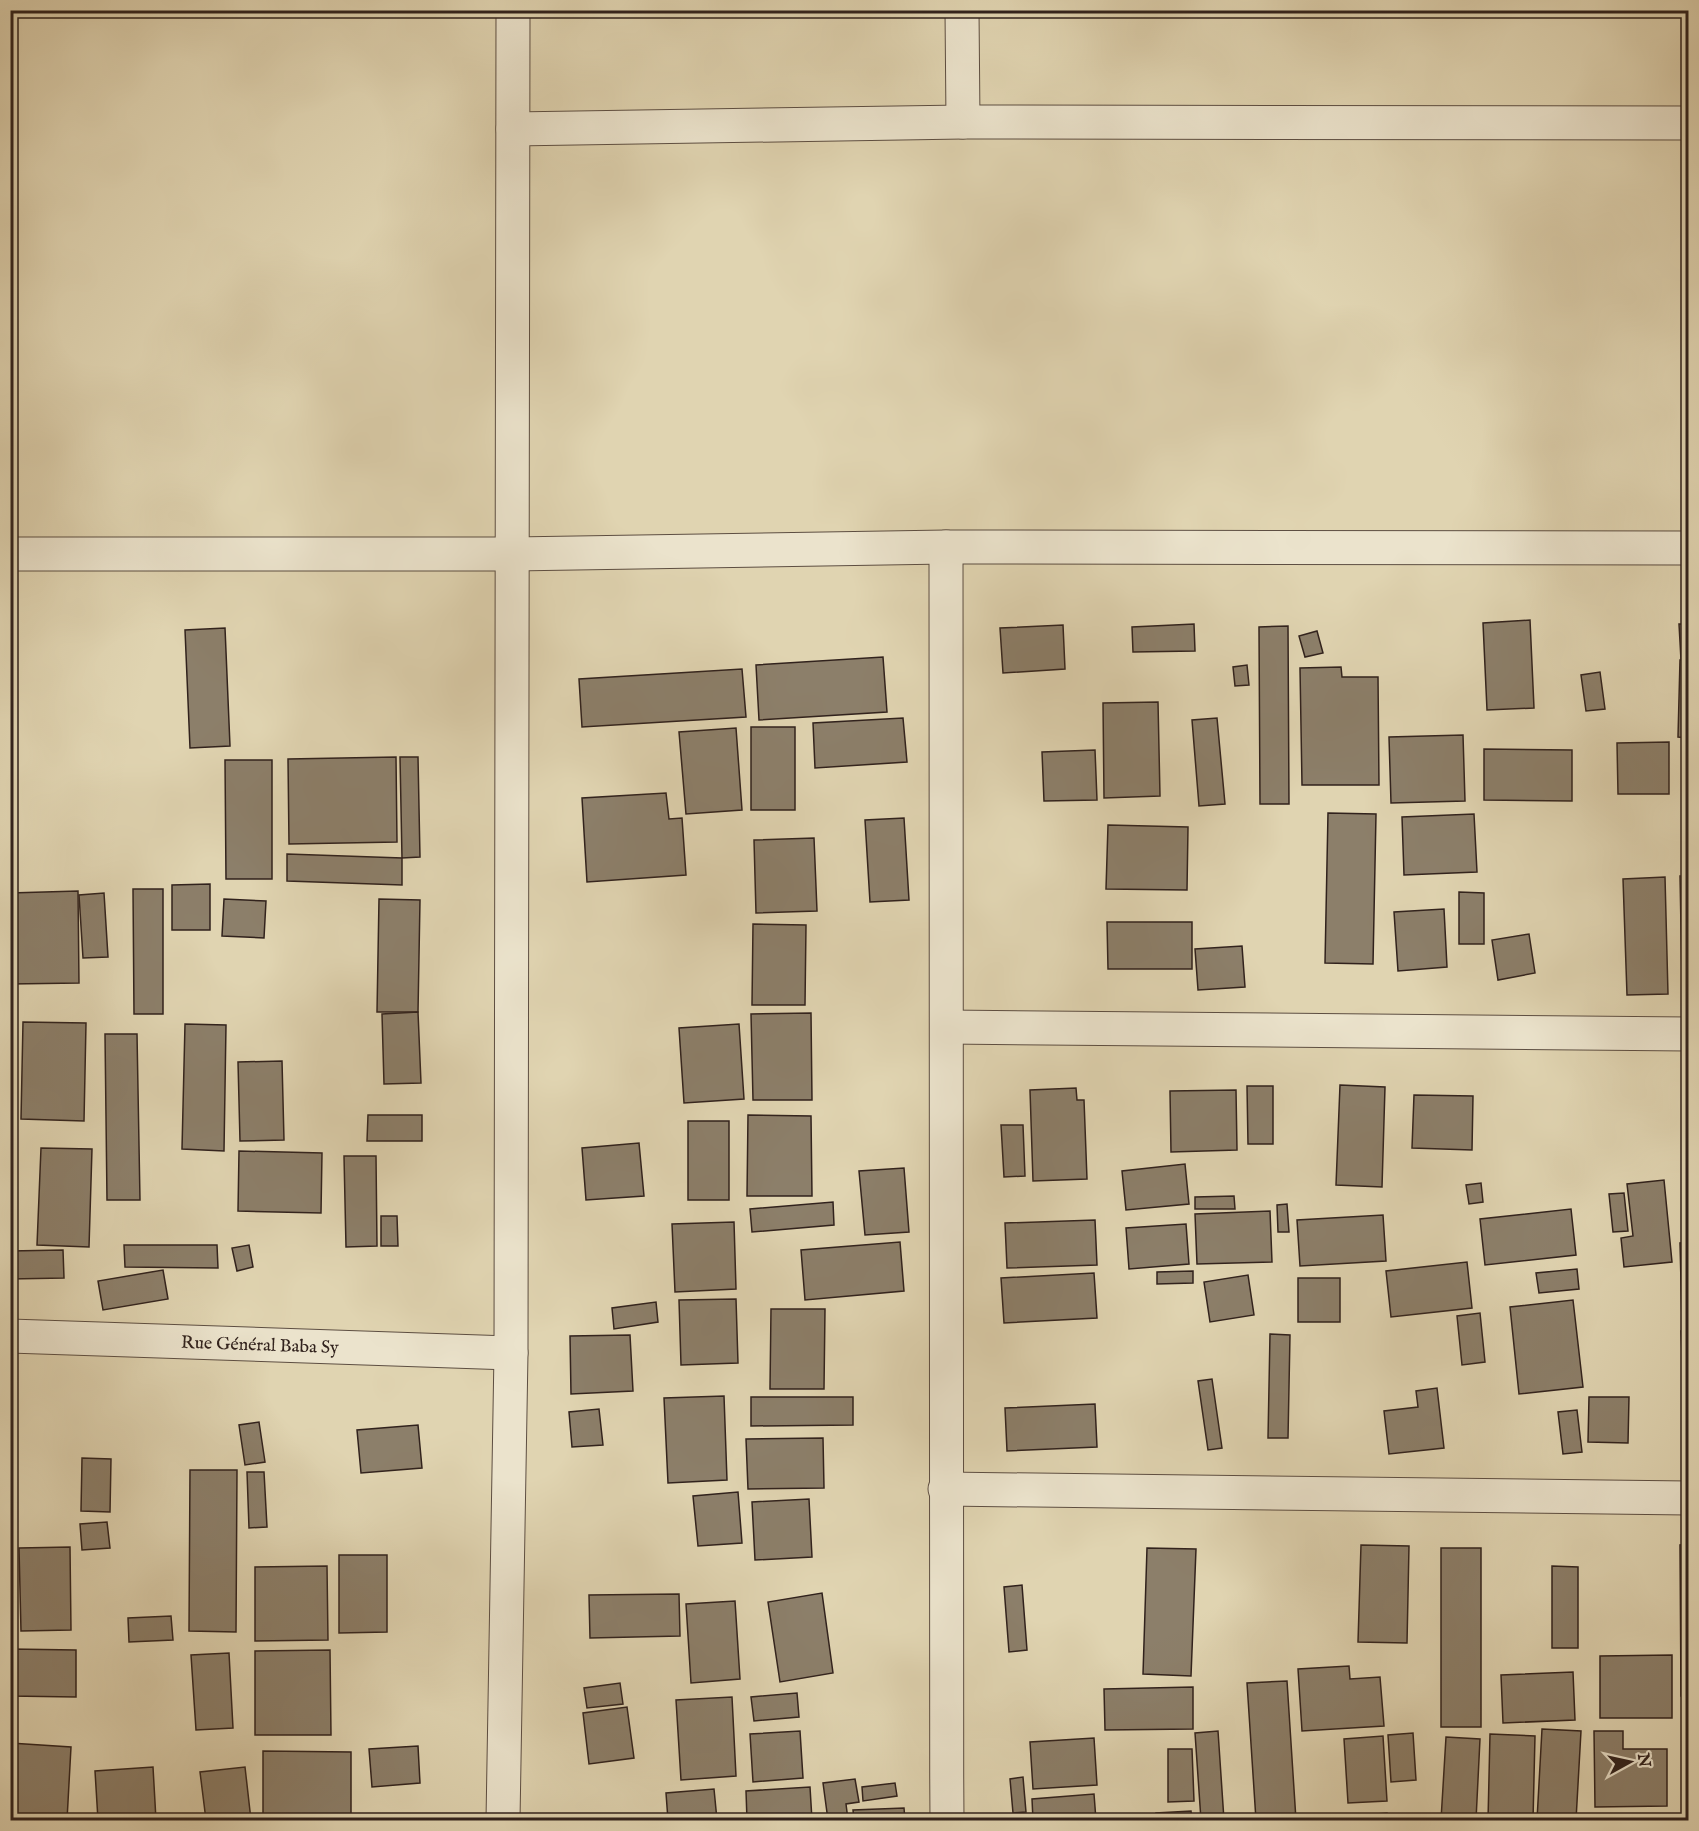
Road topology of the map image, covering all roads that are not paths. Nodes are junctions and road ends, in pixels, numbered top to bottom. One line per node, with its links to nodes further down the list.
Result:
1 (513, 10): 5 (street)
2 (962, 10): 3 (street)
3 (963, 122): 4 (street); 5 (street)
4 (1689, 123)
5 (513, 129): 9 (street)
6 (946, 547): 7 (street); 9 (street); 10 (street)
7 (1689, 548)
8 (10, 554): 9 (street)
9 (513, 554): 13 (street)
10 (947, 1027): 11 (street); 14 (street)
11 (1689, 1034)
12 (10, 1336): 13 (street, Rue Général Baba Sy)
13 (511, 1353): 16 (street)
14 (945, 1489): 15 (street); 17 (street)
15 (1689, 1498)
16 (503, 1821)
17 (947, 1821)

